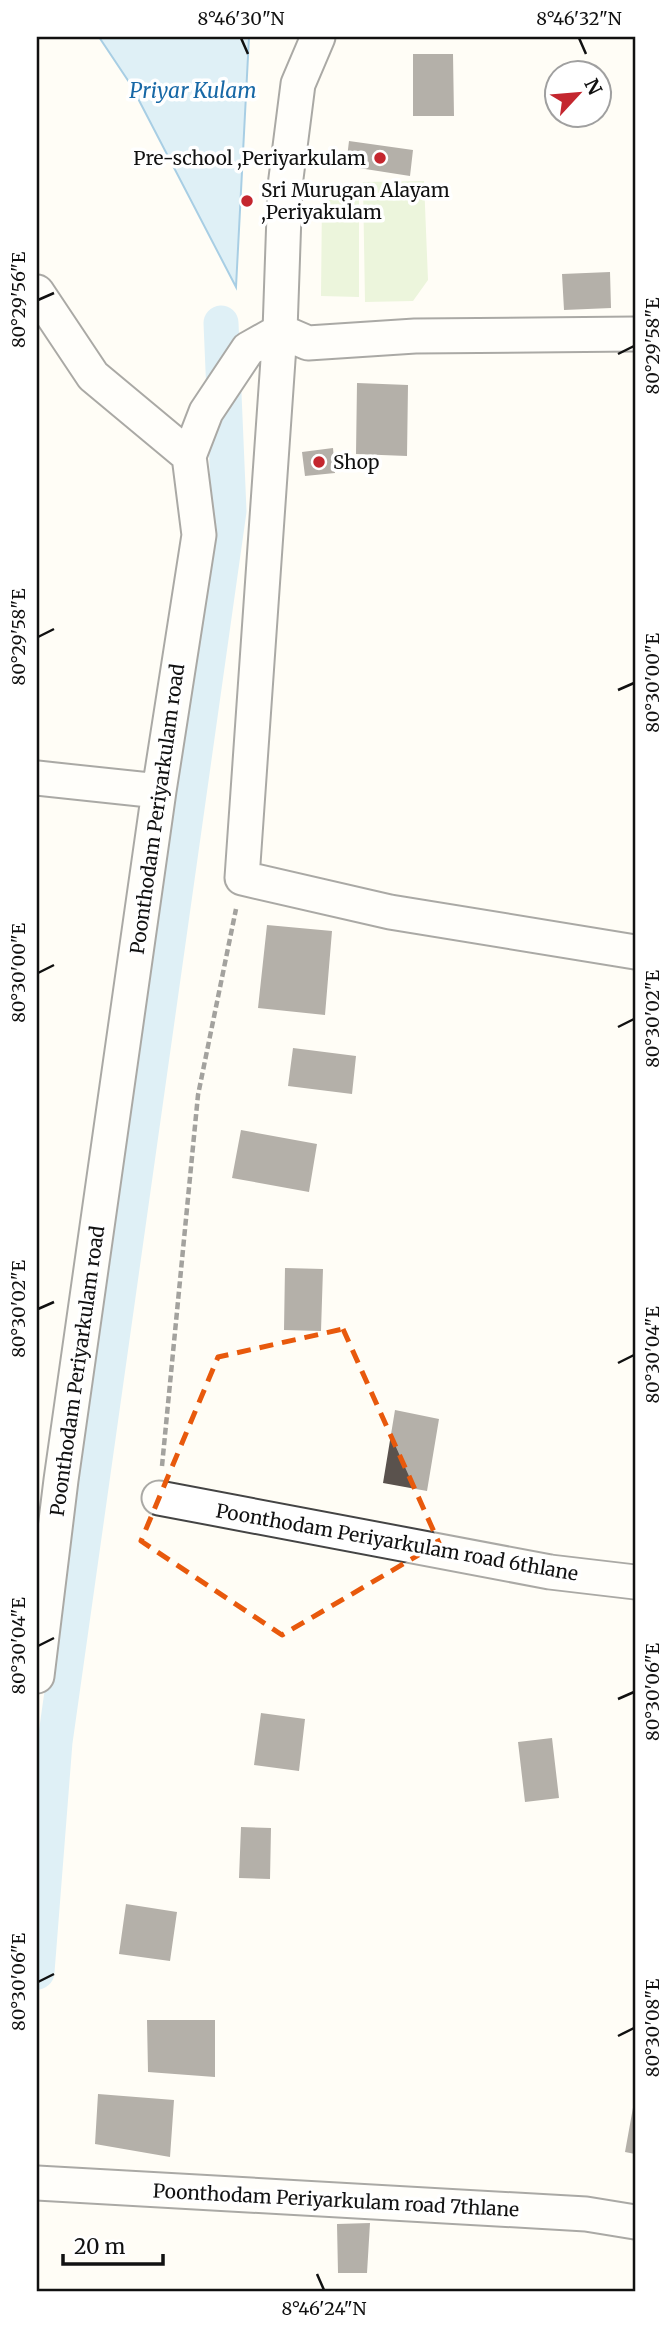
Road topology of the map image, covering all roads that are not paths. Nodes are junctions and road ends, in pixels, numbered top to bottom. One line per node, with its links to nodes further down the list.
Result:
1 (318, 37): 3 (street)
2 (37, 292): 5 (street)
3 (281, 331): 4 (street); 5 (street, Poonthodam Periyarkulam road); 8 (street)
4 (635, 334)
5 (189, 456): 7 (street, Poonthodam Periyarkulam road)
6 (37, 778): 7 (street)
7 (159, 791): 9 (street, Poonthodam Periyarkulam road)
8 (635, 952)
9 (49, 1478): 12 (street, Poonthodam Periyarkulam road)
10 (159, 1498): 11 (street, Poonthodam Periyarkulam road 6thlane)
11 (635, 1583)
12 (37, 1675)
13 (37, 2183): 14 (street, Poonthodam Periyarkulam road 7thlane)
14 (635, 2222)

